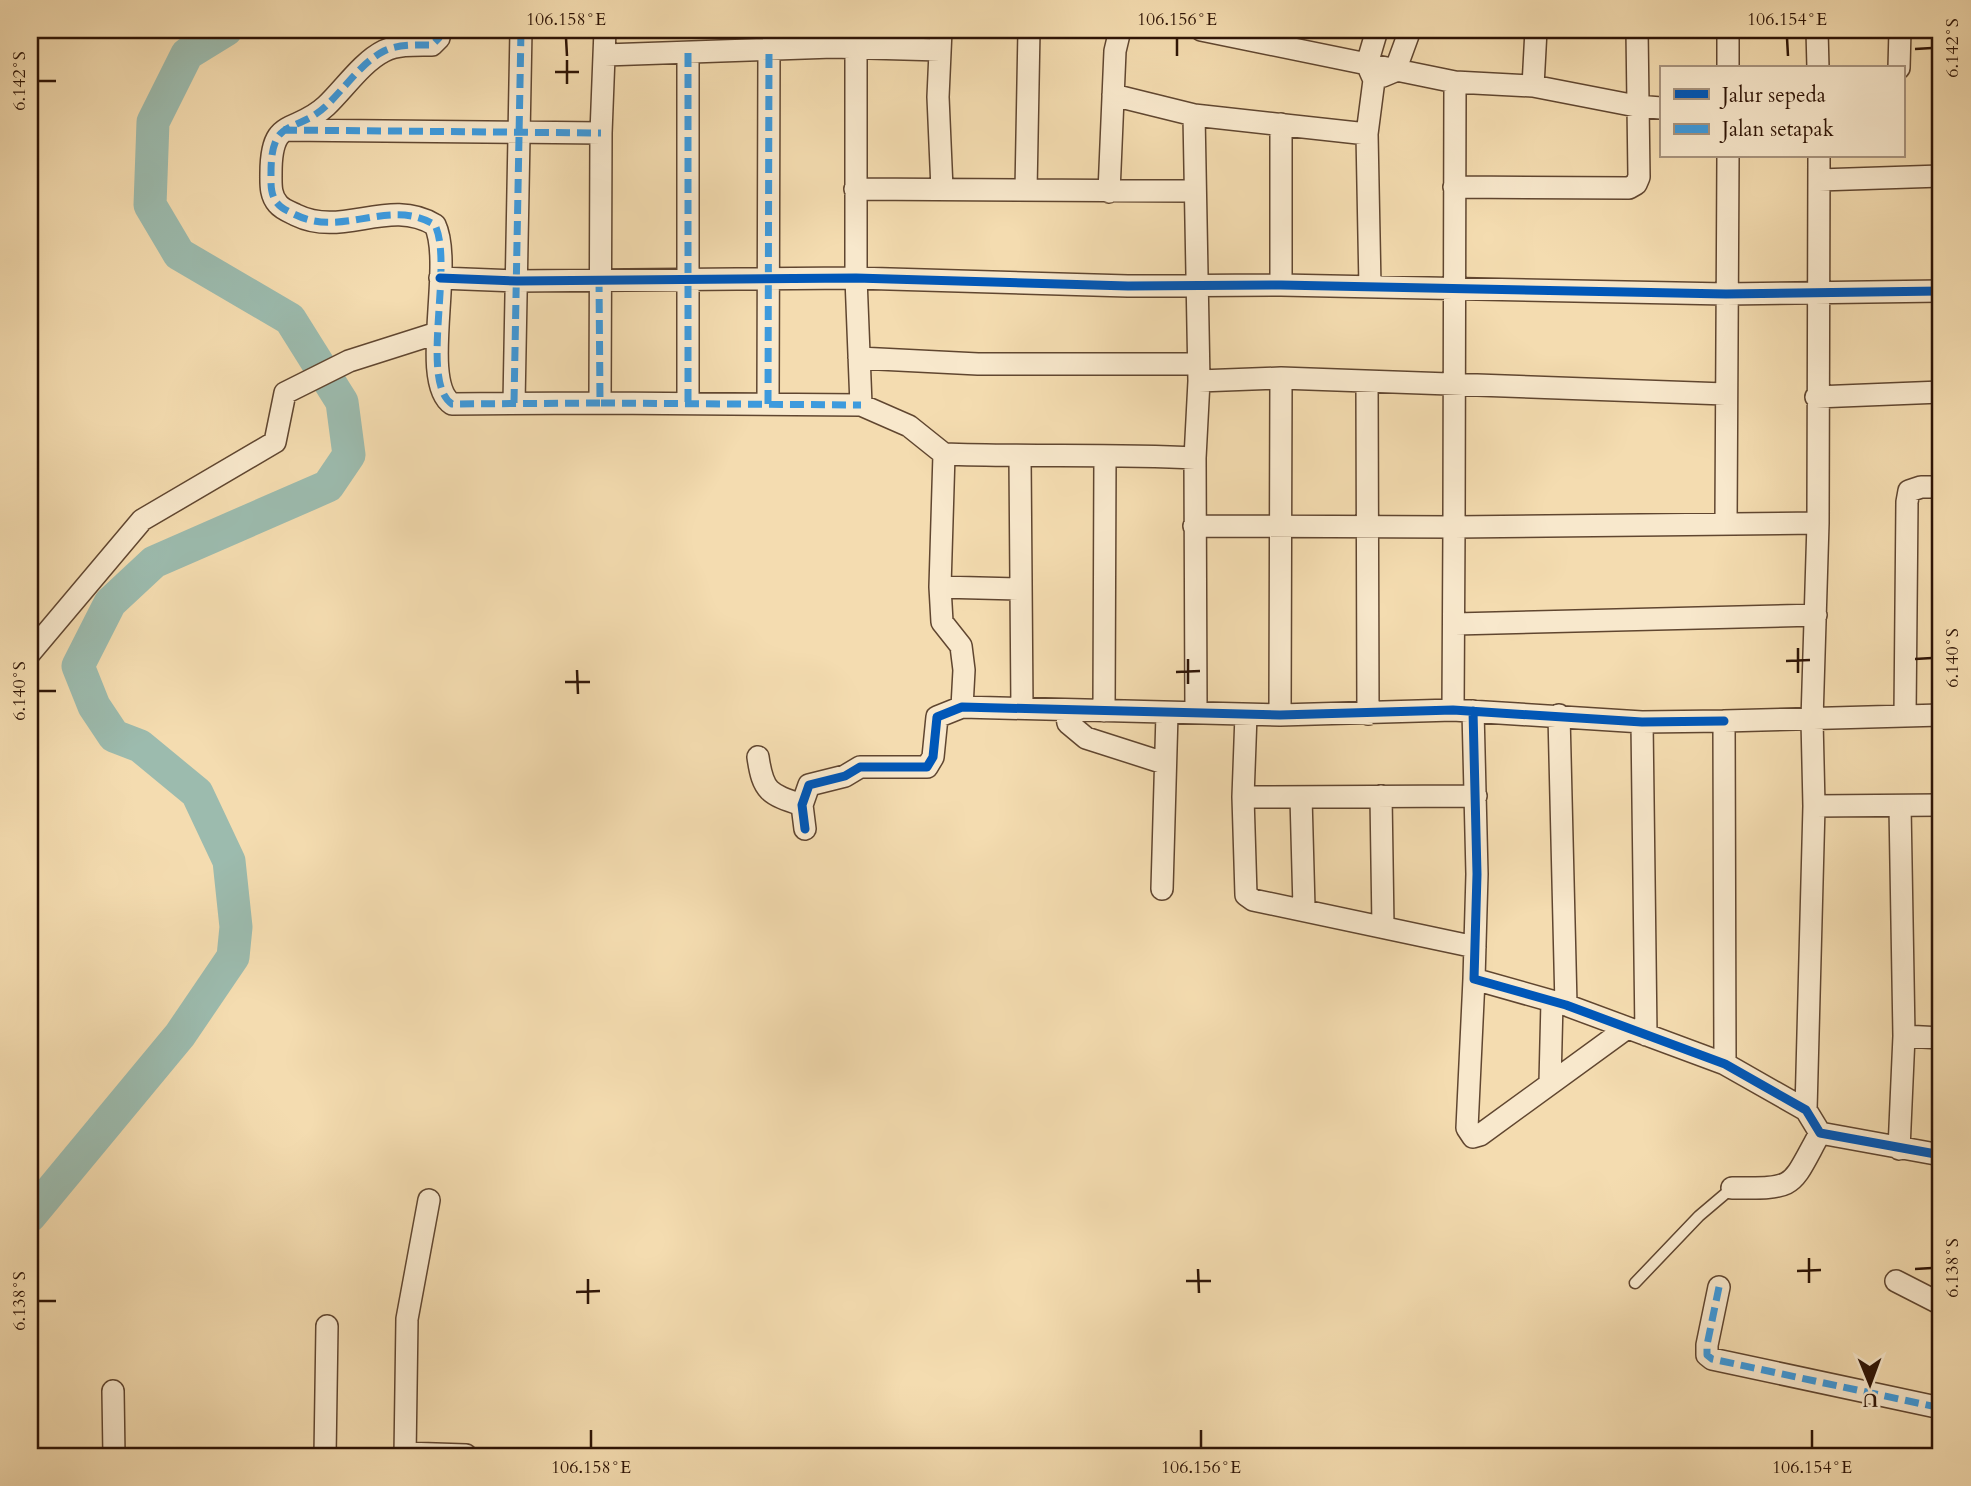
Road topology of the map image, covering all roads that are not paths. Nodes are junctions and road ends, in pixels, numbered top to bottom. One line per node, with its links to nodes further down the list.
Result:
1 (440, 30): 32 (street)
2 (521, 30): 34 (street)
3 (606, 30): 19 (street)
4 (1028, 30): 44 (street)
5 (1120, 30): 27 (street)
6 (1204, 30): 14 (street)
7 (1377, 30): 23 (street)
8 (1410, 30): 24 (street)
9 (1536, 30): 26 (street)
10 (1637, 30): 28 (street)
11 (1728, 30): 20 (street)
12 (1817, 30): 21 (street)
13 (1900, 30): 22 (street)
14 (1295, 39): 23 (street)
15 (940, 40): 17 (street); 42 (street)
16 (769, 49): 17 (street); 18 (street); 50 (street)
17 (856, 49): 43 (street)
18 (688, 53): 19 (street); 49 (street)
19 (605, 55): 33 (street)
20 (1728, 66)
21 (1818, 66)
22 (1899, 66)
23 (1370, 72): 24 (street); 35 (street)
24 (1395, 72): 25 (street)
25 (1455, 82): 26 (street); 41 (street)
26 (1533, 86): 28 (street)
27 (1113, 95): 30 (street); 46 (street)
28 (1636, 106): 29 (street); 41 (street)
29 (1660, 108)
30 (1194, 115): 31 (street); 45 (street)
31 (1282, 124): 35 (street); 53 (street)
32 (281, 130): 34 (street); 47 (street)
33 (601, 133): 34 (street); 48 (street)
34 (519, 134): 52 (street)
35 (1367, 134): 55 (street)
36 (1728, 158): 59 (street)
37 (1819, 158): 40 (street)
38 (1897, 166): 39 (street); 40 (street)
39 (1941, 176)
40 (1819, 180): 58 (street)
41 (1454, 187): 56 (street)
42 (942, 189): 43 (street); 44 (street)
43 (855, 190): 51 (street)
44 (1026, 190): 46 (street)
45 (1194, 191): 46 (street); 54 (street)
46 (1109, 192)
47 (440, 278): 52 (street); 60 (street)
48 (599, 278): 49 (street); 52 (street); 71 (street)
49 (686, 278): 50 (street); 70 (street)
50 (769, 278): 51 (street); 72 (street)
51 (856, 278): 54 (street); 61 (street)
52 (517, 281): 69 (street)
53 (1281, 285): 54 (street); 55 (street)
54 (1195, 286): 62 (street)
55 (1370, 287): 56 (street)
56 (1454, 289): 59 (street); 65 (street)
57 (1941, 291): 58 (street)
58 (1818, 293): 59 (street); 68 (street)
59 (1726, 294): 67 (street)
60 (437, 333): 69 (street); 89 (street)
61 (859, 358): 62 (street); 73 (street)
62 (1199, 373): 63 (street); 77 (street)
63 (1281, 378): 64 (street); 81 (street)
64 (1367, 382): 65 (street); 83 (street)
65 (1454, 384): 67 (street); 84 (street)
66 (1941, 392): 68 (street)
67 (1725, 394): 79 (street)
68 (1816, 397): 80 (street)
69 (514, 402): 71 (street)
70 (688, 402): 71 (street); 72 (street)
71 (600, 403)
72 (768, 404): 73 (street)
73 (861, 405): 74 (street)
74 (944, 454): 76 (street); 85 (street)
75 (1105, 456): 76 (street); 77 (street); 92 (street)
76 (1020, 457): 86 (street)
77 (1195, 458): 82 (street)
78 (1941, 487): 102 (street)
79 (1726, 523): 80 (street); 84 (street)
80 (1818, 523): 87 (street)
81 (1281, 524): 82 (street); 83 (street); 99 (street)
82 (1194, 526): 94 (street)
83 (1366, 526): 84 (street); 97 (street)
84 (1454, 527): 88 (street)
85 (940, 587): 86 (street); 90 (street)
86 (1020, 589): 91 (street)
87 (1816, 615): 88 (street); 103 (street)
88 (1455, 624): 95 (street)
89 (30, 653)
90 (962, 707): 91 (street); 112 (street)
91 (1022, 708): 93 (street)
92 (1104, 710): 93 (street); 96 (street)
93 (1066, 711): 107 (street)
94 (1196, 711): 96 (street); 98 (street)
95 (1463, 711): 97 (street); 100 (street); 109 (street)
96 (1167, 714): 107 (street)
97 (1368, 714): 99 (street)
98 (1246, 715): 99 (street); 110 (street)
99 (1280, 715)
100 (1559, 715): 105 (street); 122 (street)
101 (1941, 715): 102 (street)
102 (1905, 716): 103 (street)
103 (1812, 720): 104 (street); 114 (street)
104 (1724, 721): 105 (street); 126 (street)
105 (1642, 722): 123 (street)
106 (758, 757): 112 (street)
107 (1164, 763): 117 (street)
108 (1381, 796): 109 (street); 111 (street); 119 (street)
109 (1476, 796): 120 (street)
110 (1242, 797): 111 (street); 118 (street)
111 (1301, 797): 118 (street)
112 (802, 805): 116 (street)
113 (1941, 805): 115 (street)
114 (1814, 806): 115 (street); 128 (street)
115 (1900, 806): 124 (street)
116 (805, 829)
117 (1162, 889)
118 (1304, 908): 119 (street)
119 (1383, 927): 120 (street)
120 (1475, 947): 121 (street)
121 (1474, 979): 122 (street); 127 (street)
122 (1559, 1003): 123 (street); 127 (street)
123 (1636, 1032): 126 (street); 127 (street)
124 (1904, 1036): 125 (street); 130 (street)
125 (1941, 1038)
126 (1725, 1065): 128 (street)
127 (1550, 1083)
128 (1806, 1110): 129 (street)
129 (1820, 1133): 130 (street); 132 (street)
130 (1899, 1149): 131 (street)
131 (1941, 1155)
132 (1732, 1188): 135 (lane)
133 (429, 1200): 141 (street)
134 (1896, 1281): 137 (street)
135 (1635, 1283)
136 (1719, 1287): 140 (street)
137 (1941, 1304)
138 (327, 1326): 144 (street)
139 (113, 1391): 143 (street)
140 (1941, 1408)
141 (405, 1454): 142 (street)
142 (466, 1455)
143 (114, 1456)
144 (325, 1456)

